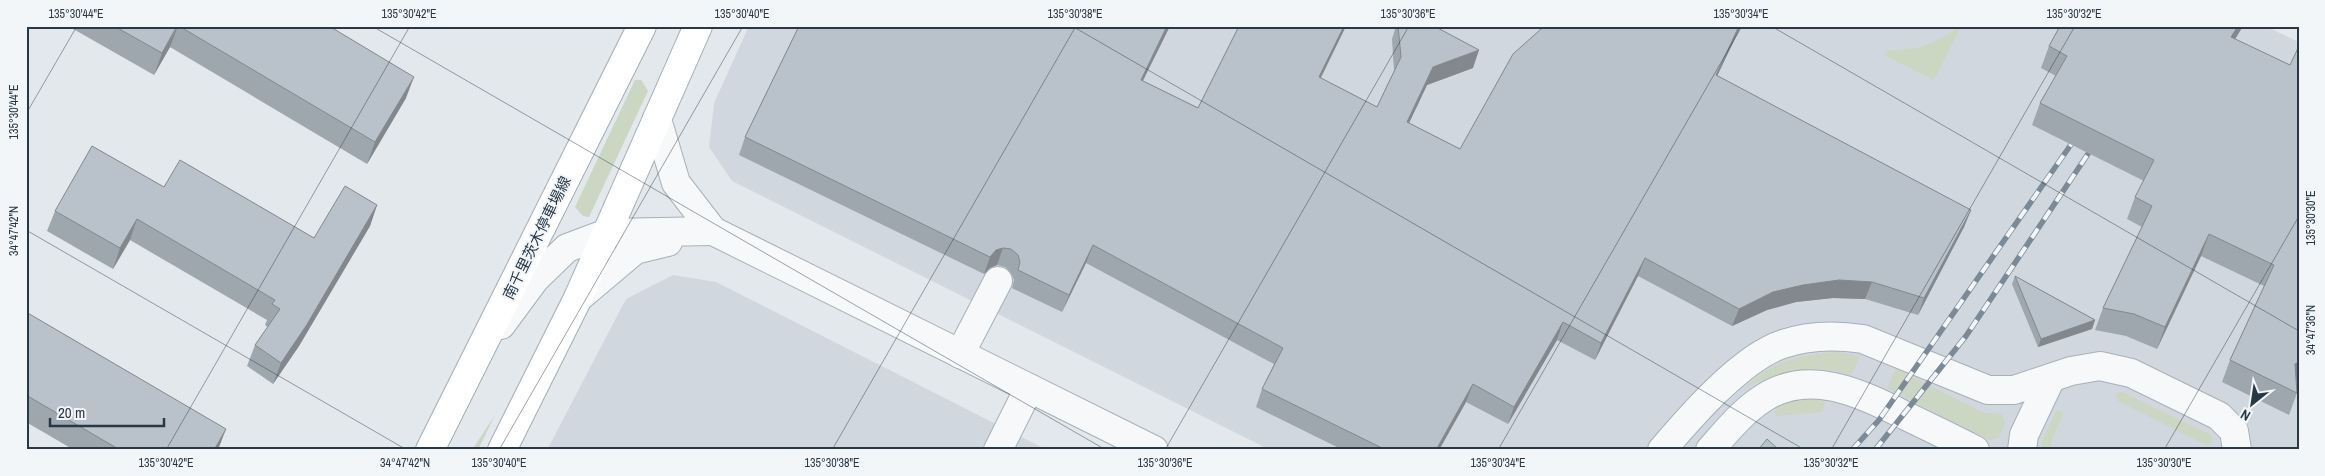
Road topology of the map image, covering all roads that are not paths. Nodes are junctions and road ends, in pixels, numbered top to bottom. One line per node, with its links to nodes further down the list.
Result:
1 (642, 26): 8 (main road, 南千里茨木停車場線)
2 (698, 26): 3 (main road)
3 (657, 119): 4 (street); 5 (main road)
4 (713, 231): 5 (street); 7 (street); 9 (street)
5 (607, 233): 7 (main road); 8 (street)
6 (998, 281): 9 (street)
7 (578, 298): 15 (main road)
8 (480, 353): 14 (main road, 南千里茨木停車場線)
9 (960, 354): 11 (street)
10 (2051, 378): 17 (street); 19 (street); 20 (street)
11 (1029, 388): 13 (street); 16 (street)
12 (1962, 447): 18 (street)
13 (1144, 448)
14 (430, 450)
15 (502, 450)
16 (998, 450)
17 (1662, 450)
18 (1710, 450)
19 (2022, 450)
20 (2237, 450)

